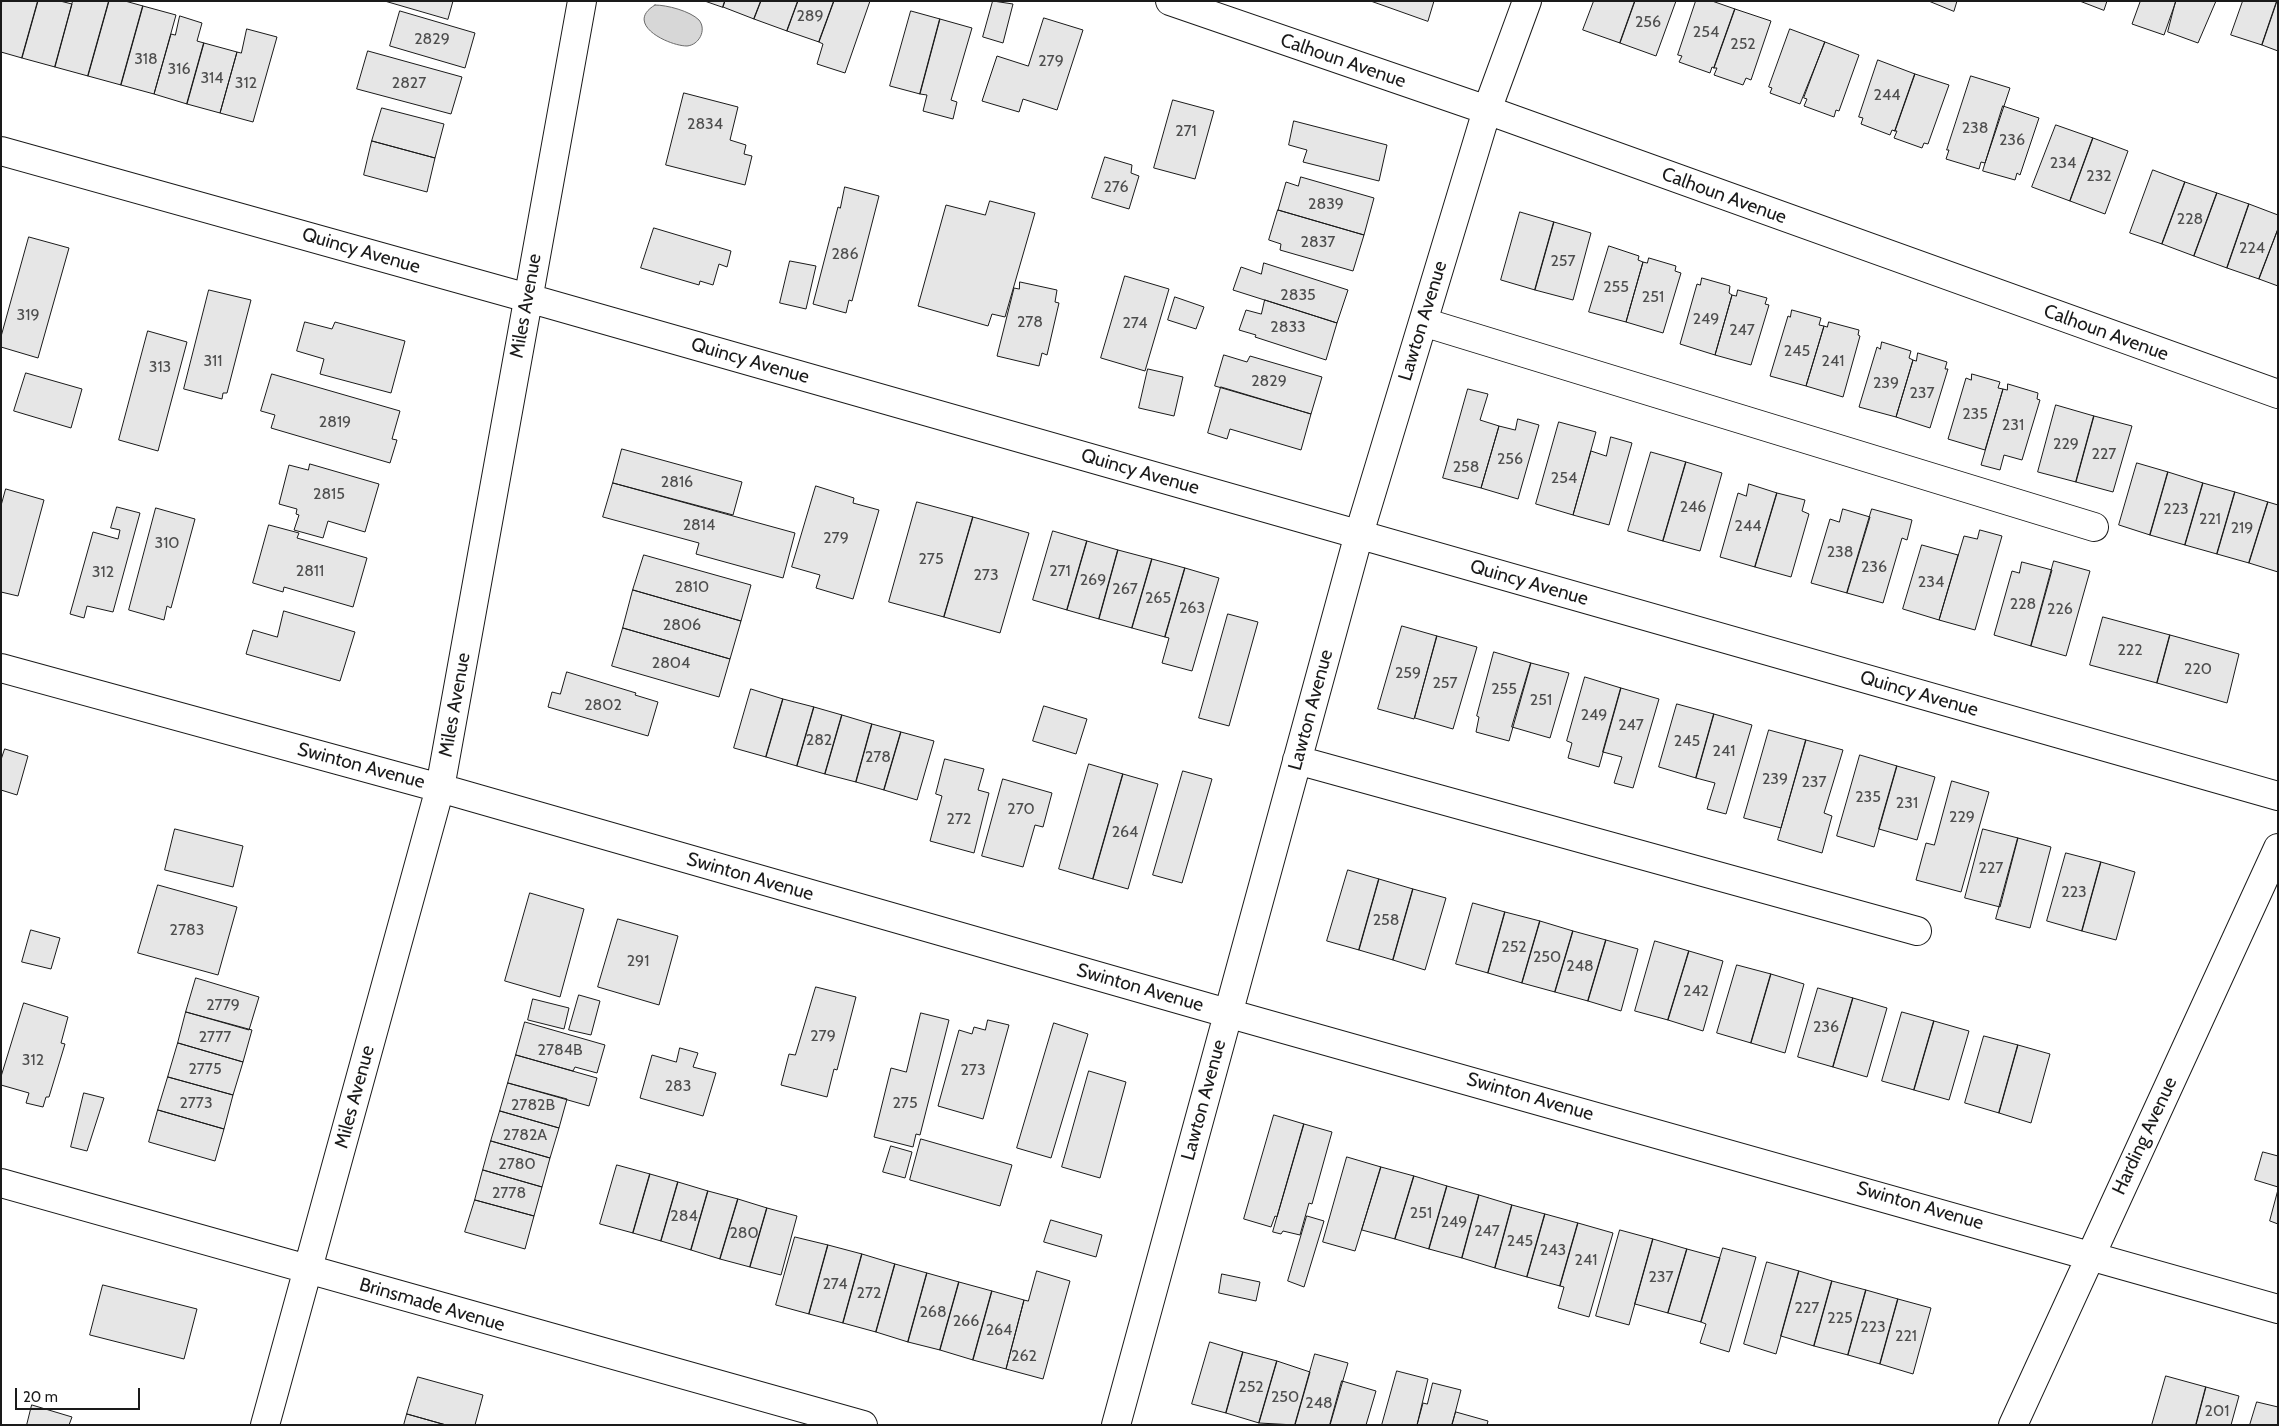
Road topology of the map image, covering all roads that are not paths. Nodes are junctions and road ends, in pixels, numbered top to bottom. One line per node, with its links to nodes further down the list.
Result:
1 (582, 1): 6 (street, Miles Avenue)
2 (1170, 1): 4 (street, Calhoun Avenue)
3 (1527, 1): 4 (street, Lawton Avenue)
4 (1486, 110): 7 (street, Lawton Avenue); 8 (street, Calhoun Avenue)
5 (1, 151): 6 (street, Quincy Avenue)
6 (528, 298): 10 (street, Quincy Avenue); 13 (street, Miles Avenue)
7 (1423, 322): 9 (street); 10 (street, Lawton Avenue)
8 (2278, 394)
9 (2094, 527)
10 (1359, 534): 12 (street, Lawton Avenue); 14 (street, Quincy Avenue)
11 (1, 668): 13 (street, Swinton Avenue)
12 (1297, 760): 16 (street); 17 (street, Lawton Avenue)
13 (440, 788): 17 (street, Swinton Avenue); 20 (street, Miles Avenue)
14 (2278, 796)
15 (2278, 848): 19 (street, Harding Avenue)
16 (1918, 931)
17 (1227, 1013): 19 (street, Swinton Avenue); 24 (street, Lawton Avenue)
18 (1, 1183): 20 (street, Brinsmade Avenue)
19 (2091, 1254): 21 (street, Swinton Avenue); 25 (street, Harding Avenue)
20 (308, 1270): 22 (street, Miles Avenue); 23 (street, Brinsmade Avenue)
21 (2278, 1309)
22 (265, 1425)
23 (863, 1425)
24 (1116, 1425)
25 (2013, 1425)

